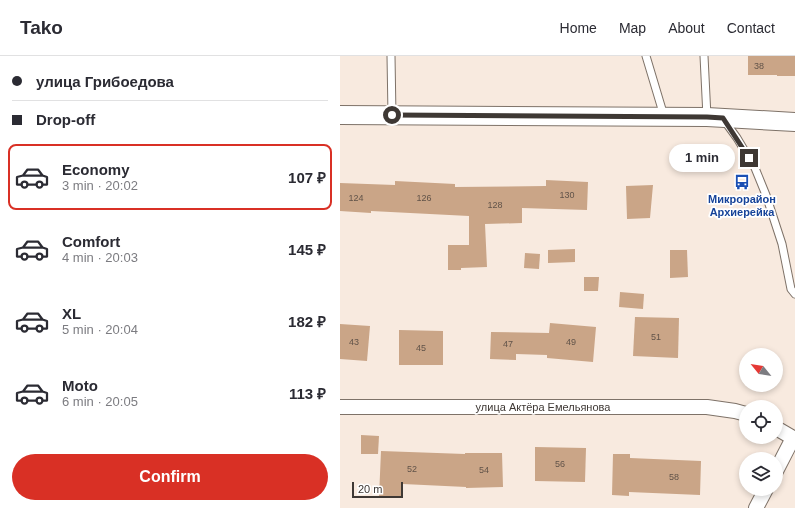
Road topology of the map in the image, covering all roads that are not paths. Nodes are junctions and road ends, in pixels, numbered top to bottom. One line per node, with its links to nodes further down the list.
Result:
1 (391, 56): 5 (lane)
2 (646, 56): 6 (lane)
3 (704, 56): 7 (lane)
4 (340, 115): 5 (street)
5 (392, 115): 6 (street)
6 (664, 117): 7 (street)
7 (715, 117): 8 (street); 9 (lane)
8 (795, 122)
9 (795, 294)
10 (340, 407): 11 (street, улица Актёра Емельянова)
11 (739, 412)
12 (783, 432): 13 (street)
13 (794, 438): 14 (street)
14 (783, 458)
15 (762, 496): 16 (street)
16 (756, 508)

